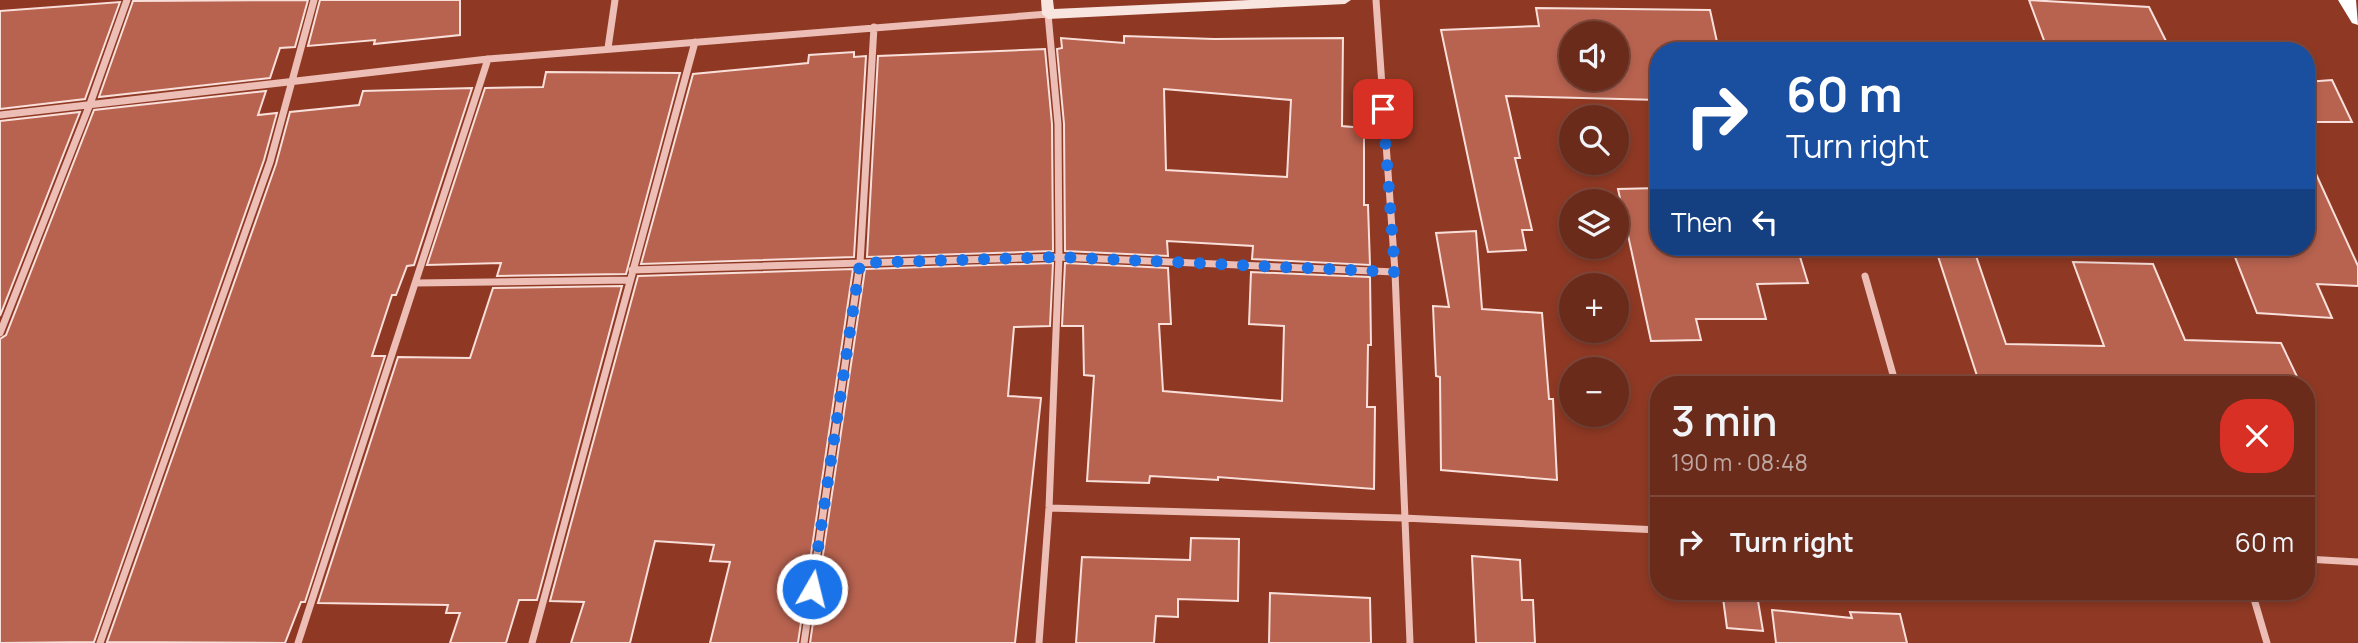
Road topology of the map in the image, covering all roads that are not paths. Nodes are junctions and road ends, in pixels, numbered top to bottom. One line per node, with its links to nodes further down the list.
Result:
1 (127, 0): 15 (street)
2 (314, 0): 14 (street)
3 (615, 0): 12 (street)
4 (1047, 0): 8 (main road)
5 (1345, 0): 8 (main road)
6 (1376, 0): 20 (street)
7 (2347, 0): 9 (highway)
8 (1048, 14): 10 (street); 17 (street)
9 (2358, 18)
10 (874, 27): 11 (street); 18 (street)
11 (695, 42): 12 (street); 19 (street)
12 (608, 48): 13 (street)
13 (488, 59): 14 (street); 23 (street)
14 (293, 80): 15 (street); 32 (street)
15 (90, 104): 16 (street); 24 (street)
16 (0, 115)
17 (1059, 257): 18 (street); 20 (street); 26 (street)
18 (860, 263): 19 (street); 35 (street)
19 (632, 270): 22 (street)
20 (1395, 272): 27 (street)
21 (1865, 276): 25 (street)
22 (630, 281): 23 (street); 34 (street)
23 (416, 283): 33 (street)
24 (0, 333)
25 (1893, 376)
26 (1049, 508): 27 (street); 36 (street)
27 (1403, 518): 28 (street); 37 (street)
28 (1650, 530)
29 (2315, 560): 30 (street)
30 (2358, 562)
31 (2254, 600): 38 (street)
32 (100, 643)
33 (298, 643)
34 (532, 643)
35 (804, 643)
36 (1039, 643)
37 (1410, 643)
38 (2267, 643)

